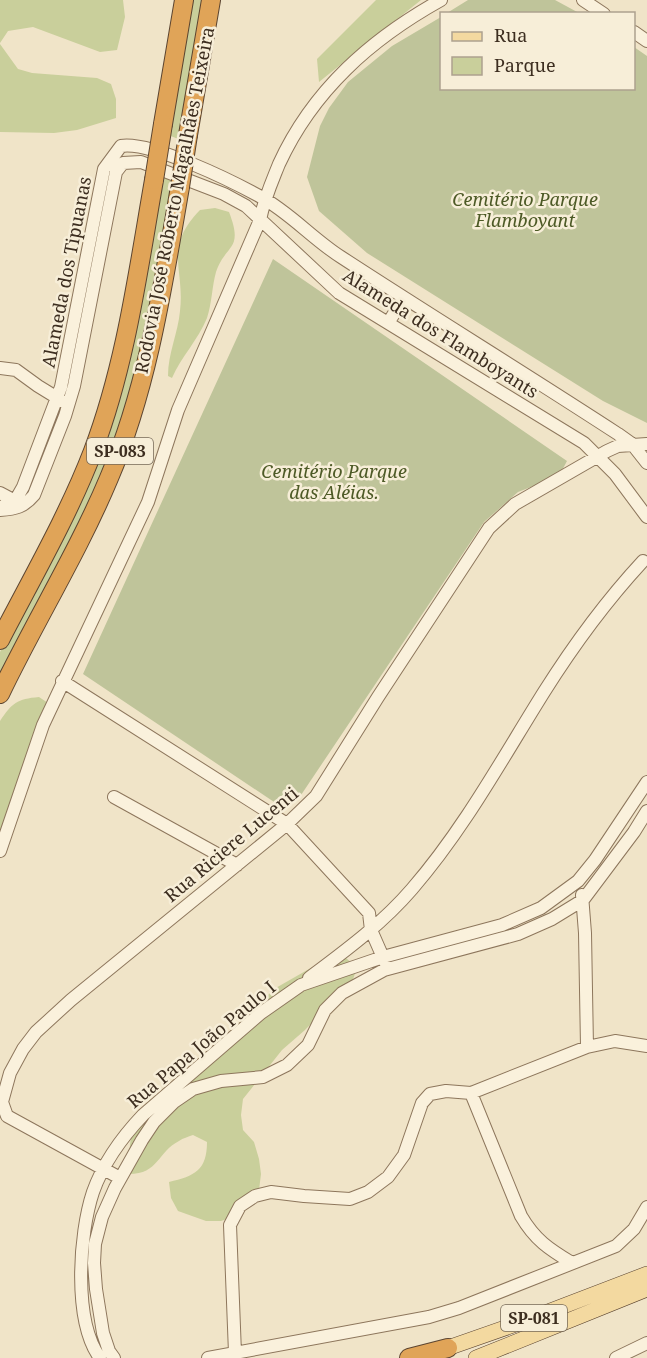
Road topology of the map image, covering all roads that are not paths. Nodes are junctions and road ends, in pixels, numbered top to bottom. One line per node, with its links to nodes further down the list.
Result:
1 (184, 0): 25 (highway, Rodovia José Roberto Magalhães Teixeira / SP-083, bridge)
2 (212, 0): 30 (highway, Rodovia José Roberto Magalhães Teixeira / SP-083, bridge)
3 (441, 0): 8 (street)
4 (583, 0): 5 (street)
5 (601, 12)
6 (121, 146): 7 (street); 8 (street, Alameda dos Flamboyants); 9 (street, Alameda dos Tipuanas)
7 (123, 163): 9 (street, Alameda dos Tipuanas); 10 (street, Alameda dos Flamboyants)
8 (264, 198): 10 (street); 11 (street, Alameda dos Flamboyants)
9 (101, 216): 14 (street, Alameda dos Tipuanas)
10 (260, 220): 12 (street, Alameda dos Flamboyants); 29 (street)
11 (404, 298): 12 (street); 16 (street, Alameda dos Flamboyants)
12 (388, 323): 19 (street, Alameda dos Flamboyants)
13 (0, 368): 14 (street)
14 (63, 402): 15 (street, Alameda dos Tipuanas); 18 (street, Alameda dos Tipuanas)
15 (40, 441): 18 (street); 22 (street, Alameda dos Tipuanas)
16 (632, 444): 17 (street); 19 (street, Rua Riciere Lucenti); 20 (street, Alameda dos Flamboyants)
17 (647, 444)
18 (54, 445): 23 (street, Alameda dos Tipuanas)
19 (599, 457): 24 (street, Alameda dos Flamboyants); 34 (street, Rua Riciere Lucenti)
20 (647, 463)
21 (0, 493): 22 (street)
22 (15, 501): 23 (street, Alameda dos Tipuanas)
23 (0, 509)
24 (647, 517)
25 (48, 547): 27 (highway); 28 (highway, Rodovia José Roberto Magalhães Teixeira / SP-083)
26 (643, 561): 39 (street)
27 (0, 630)
28 (0, 640)
29 (62, 681): 34 (street); 35 (street)
30 (0, 694)
31 (647, 782): 37 (street, Rua Papa João Paulo I)
32 (114, 797): 36 (street)
33 (647, 811): 38 (street, Rua Papa João Paulo I)
34 (286, 824): 36 (street, Rua Riciere Lucenti); 39 (street)
35 (0, 851)
36 (237, 864): 45 (street, Rua Riciere Lucenti)
37 (578, 880): 38 (street); 40 (street, Rua Papa João Paulo I)
38 (583, 900): 40 (street, Rua Papa João Paulo I); 43 (street)
39 (371, 930): 40 (street); 41 (street)
40 (386, 963): 41 (street, Rua Papa João Paulo I); 46 (street, Rua Papa João Paulo I)
41 (301, 985): 45 (street, Rua Papa João Paulo I)
42 (647, 1046): 43 (street)
43 (587, 1047): 44 (street)
44 (471, 1093): 48 (street); 53 (street)
45 (104, 1170): 46 (street, Rua Riciere Lucenti); 54 (street, Rua Papa João Paulo I)
46 (120, 1178): 55 (street, Rua Papa João Paulo I)
47 (647, 1207): 48 (street)
48 (572, 1263): 53 (street)
49 (647, 1274): 52 (main road, SP-081)
50 (647, 1289): 59 (main road, SP-081)
51 (647, 1344): 60 (street)
52 (448, 1348): 57 (highway); 58 (main road, SP-081)
53 (235, 1353): 56 (street)
54 (100, 1358)
55 (114, 1358)
56 (208, 1358)
57 (409, 1358)
58 (420, 1358)
59 (476, 1358)
60 (615, 1358)

